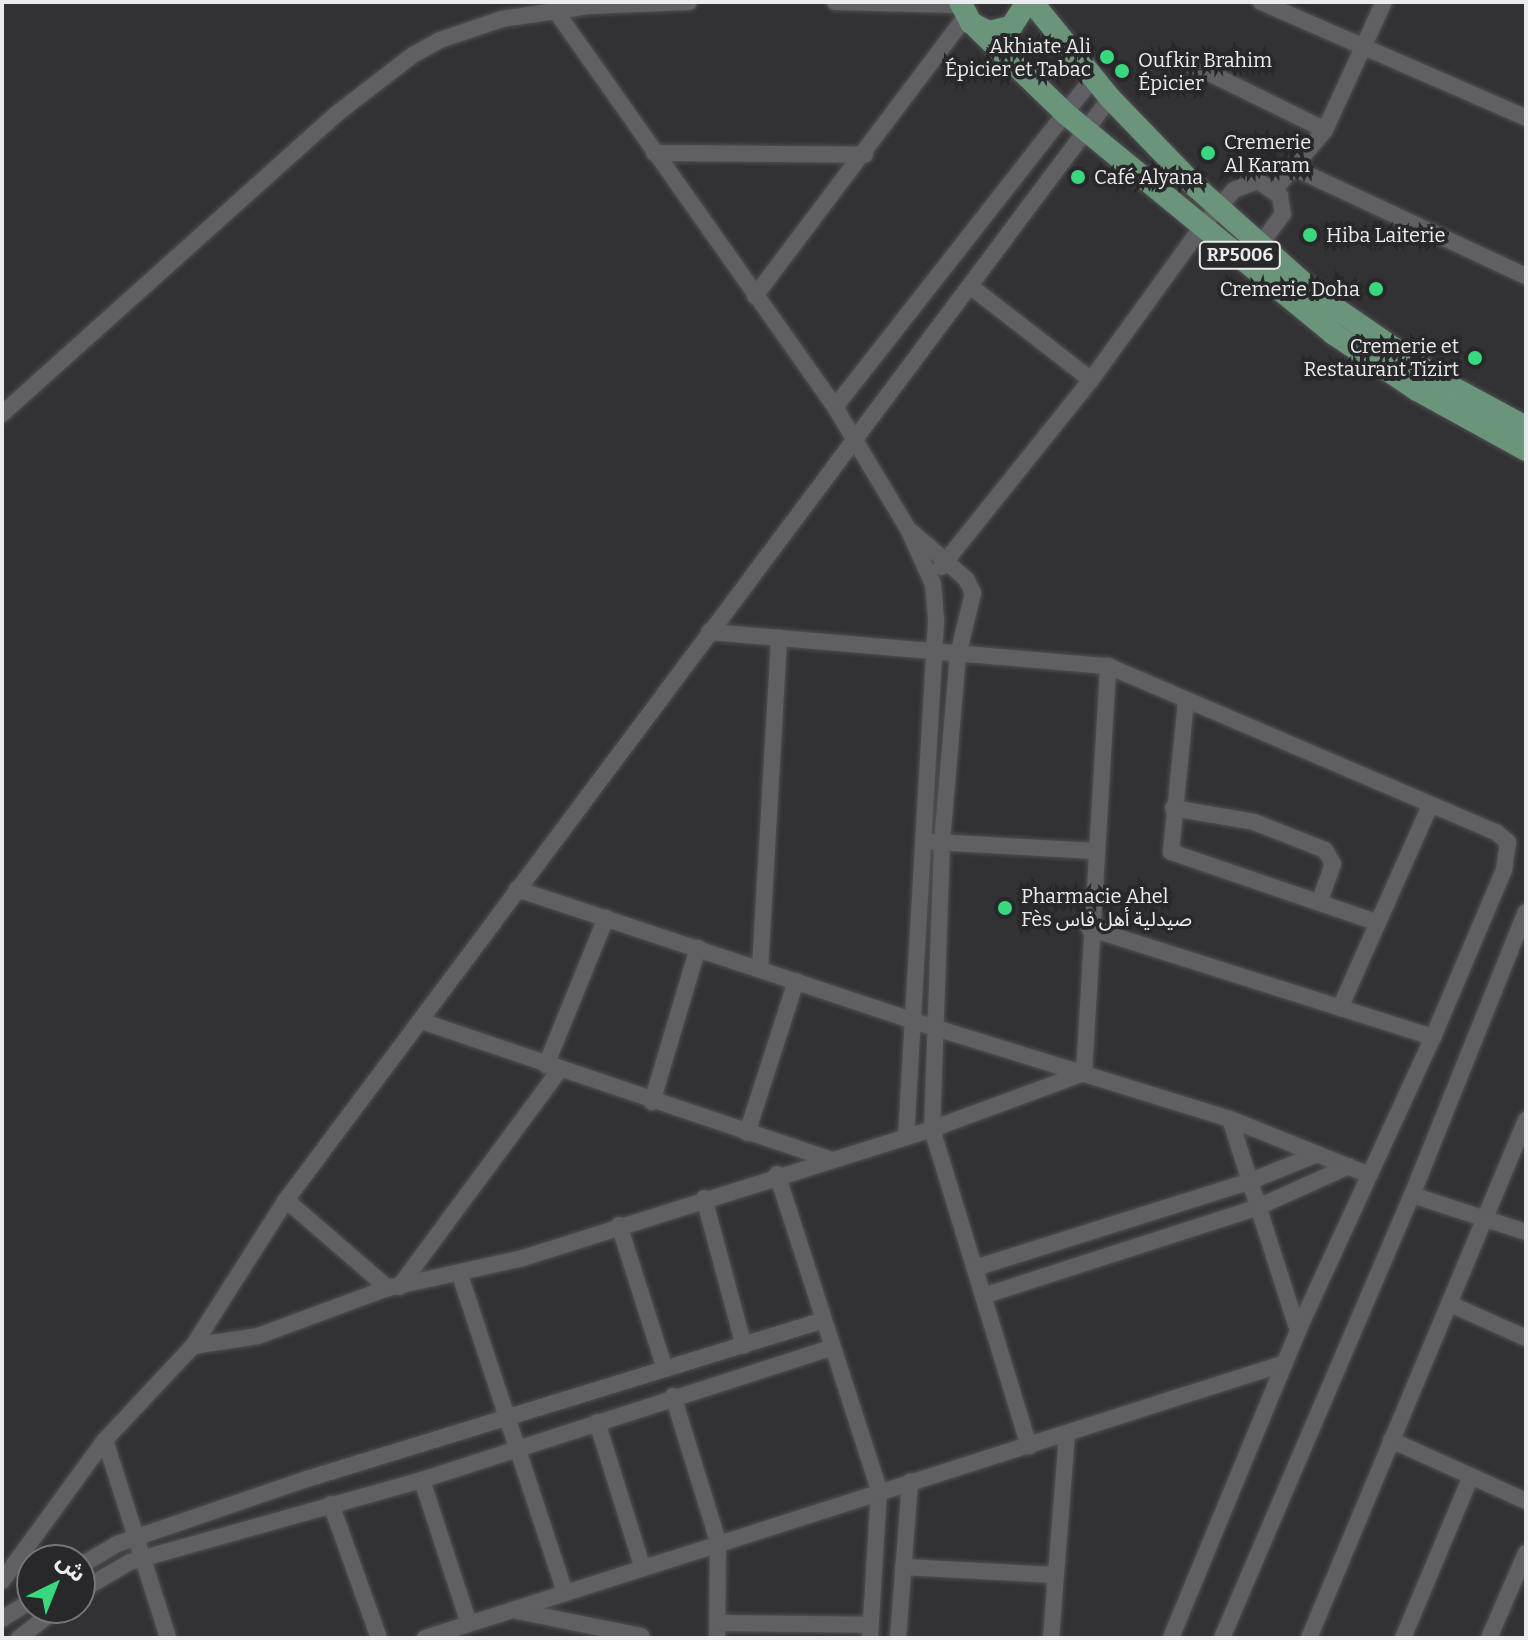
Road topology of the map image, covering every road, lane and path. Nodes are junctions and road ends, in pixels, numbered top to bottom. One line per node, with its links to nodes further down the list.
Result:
1 (689, 2): 7 (street)
2 (835, 2): 6 (street)
3 (1030, 2): 8 (main road, RP5006); 11 (main road, RP5006)
4 (1261, 2): 9 (street)
5 (1384, 2): 9 (street)
6 (886, 3): 8 (street)
7 (555, 10): 17 (street); 28 (street)
8 (966, 13): 13 (main road, RP5006); 18 (street)
9 (1363, 47): 14 (street); 16 (street)
10 (1191, 64): 16 (street)
11 (1093, 78): 12 (main road, RP5006); 13 (street)
12 (1110, 98): 15 (street); 21 (main road, RP5006)
13 (1066, 114): 15 (main road, RP5006); 27 (street)
14 (1526, 118)
15 (1087, 129): 21 (main road, RP5006); 24 (street)
16 (1325, 130): 19 (street)
17 (654, 153): 18 (street); 25 (street)
18 (865, 155): 25 (street)
19 (1294, 168): 20 (street); 23 (street)
20 (1275, 189): 21 (street); 22 (street)
21 (1211, 216): 22 (main road, RP5006); 26 (street)
22 (1254, 253): 29 (main road, RP5006); 31 (main road, RP5006)
23 (1526, 276)
24 (970, 286): 26 (street); 30 (street)
25 (755, 296): 27 (street)
26 (1091, 380): 33 (street)
27 (835, 407): 30 (street)
28 (2, 414)
29 (1526, 427)
30 (853, 440): 32 (street); 35 (street)
31 (1526, 450)
32 (908, 529): 33 (street); 34 (street)
33 (948, 563): 34 (street); 38 (street)
34 (930, 575): 37 (street)
35 (709, 632): 36 (street); 46 (street)
36 (779, 638): 37 (street); 53 (street)
37 (933, 651): 38 (street); 43 (street)
38 (958, 655): 39 (street); 44 (street)
39 (1108, 666): 40 (street); 45 (street)
40 (1186, 701): 41 (street); 42 (street)
41 (1430, 806): 50 (street); 59 (street)
42 (1173, 808): 47 (street); 47 (street)
43 (921, 841): 44 (street); 56 (street)
44 (942, 843): 45 (street); 58 (street)
45 (1095, 851): 51 (street)
46 (517, 889): 49 (street); 57 (street)
47 (1319, 903): 50 (street)
48 (1526, 912): 74 (street)
49 (606, 918): 52 (street); 60 (street)
50 (1378, 923): 55 (street)
51 (1089, 928): 55 (street); 61 (street)
52 (698, 948): 53 (street); 62 (street)
53 (760, 969): 54 (street)
54 (796, 981): 56 (street); 66 (street)
55 (1340, 1008): 59 (street)
56 (910, 1020): 58 (street); 67 (street)
57 (421, 1021): 60 (street); 76 (street)
58 (932, 1027): 61 (street); 65 (street)
59 (1433, 1037): 72 (street)
60 (553, 1068): 62 (street); 83 (street)
61 (1084, 1073): 63 (street); 65 (street)
62 (652, 1102): 66 (street)
63 (1230, 1119): 68 (street); 73 (street)
64 (1526, 1121): 78 (street)
65 (932, 1129): 67 (street); 81 (street)
66 (747, 1133): 69 (street)
67 (906, 1137): 69 (street)
68 (1318, 1154): 70 (street); 73 (street)
69 (830, 1159): 71 (street)
70 (1349, 1166): 72 (street); 77 (street)
71 (777, 1174): 75 (street); 86 (street)
72 (1369, 1175): 87 (street)
73 (1248, 1182): 77 (street); 81 (street)
74 (1412, 1195): 78 (street); 132 (street)
75 (704, 1198): 79 (street); 90 (street)
76 (286, 1200): 83 (street); 89 (street)
77 (1256, 1208): 84 (street); 87 (street)
78 (1484, 1219): 80 (street); 85 (street)
79 (619, 1225): 82 (street); 93 (street)
80 (1526, 1232)
81 (975, 1268): 84 (street)
82 (460, 1275): 83 (street); 95 (street)
83 (393, 1287): 89 (street)
84 (983, 1296): 100 (street)
85 (1450, 1304): 88 (street); 99 (street)
86 (821, 1321): 90 (street); 91 (street)
87 (1298, 1331): 92 (street)
88 (1526, 1338)
89 (193, 1346): 98 (street)
90 (744, 1346): 93 (street)
91 (830, 1348): 94 (street); 105 (street)
92 (1285, 1363): 97 (street); 131 (street)
93 (665, 1369): 95 (street)
94 (673, 1396): 96 (street); 109 (street)
95 (505, 1420): 101 (street); 108 (street)
96 (597, 1422): 101 (street); 113 (street)
97 (1067, 1435): 100 (street); 115 (street)
98 (105, 1440): 108 (street); 117 (street)
99 (1391, 1440): 102 (street); 133 (street)
100 (1029, 1446): 104 (street)
101 (515, 1449): 103 (street); 118 (street)
102 (1471, 1476): 106 (street); 134 (street)
103 (422, 1480): 107 (street); 121 (street)
104 (910, 1481): 105 (street); 114 (street)
105 (879, 1490): 109 (street); 123 (street)
106 (1526, 1501)
107 (331, 1504): 111 (street); 127 (street)
108 (138, 1537): 111 (street); 112 (street)
109 (718, 1541): 113 (street); 122 (street)
110 (1526, 1553): 135 (street)
111 (145, 1557): 116 (street); 126 (street)
112 (96, 1558)
113 (642, 1566): 118 (street)
114 (903, 1567): 115 (street); 129 (street)
115 (1056, 1575): 130 (street)
116 (96, 1580)
117 (2, 1581)
118 (565, 1592): 119 (street)
119 (510, 1610): 121 (street); 124 (street)
120 (37, 1624): 125 (street)
121 (469, 1624): 128 (street)
122 (717, 1630): 123 (street)
123 (871, 1632)
124 (641, 1636)
125 (19, 1638)
126 (168, 1638)
127 (379, 1638)
128 (425, 1638)
129 (898, 1638)
130 (1051, 1638)
131 (1171, 1638)
132 (1222, 1638)
133 (1309, 1638)
134 (1403, 1638)
135 (1489, 1638)

